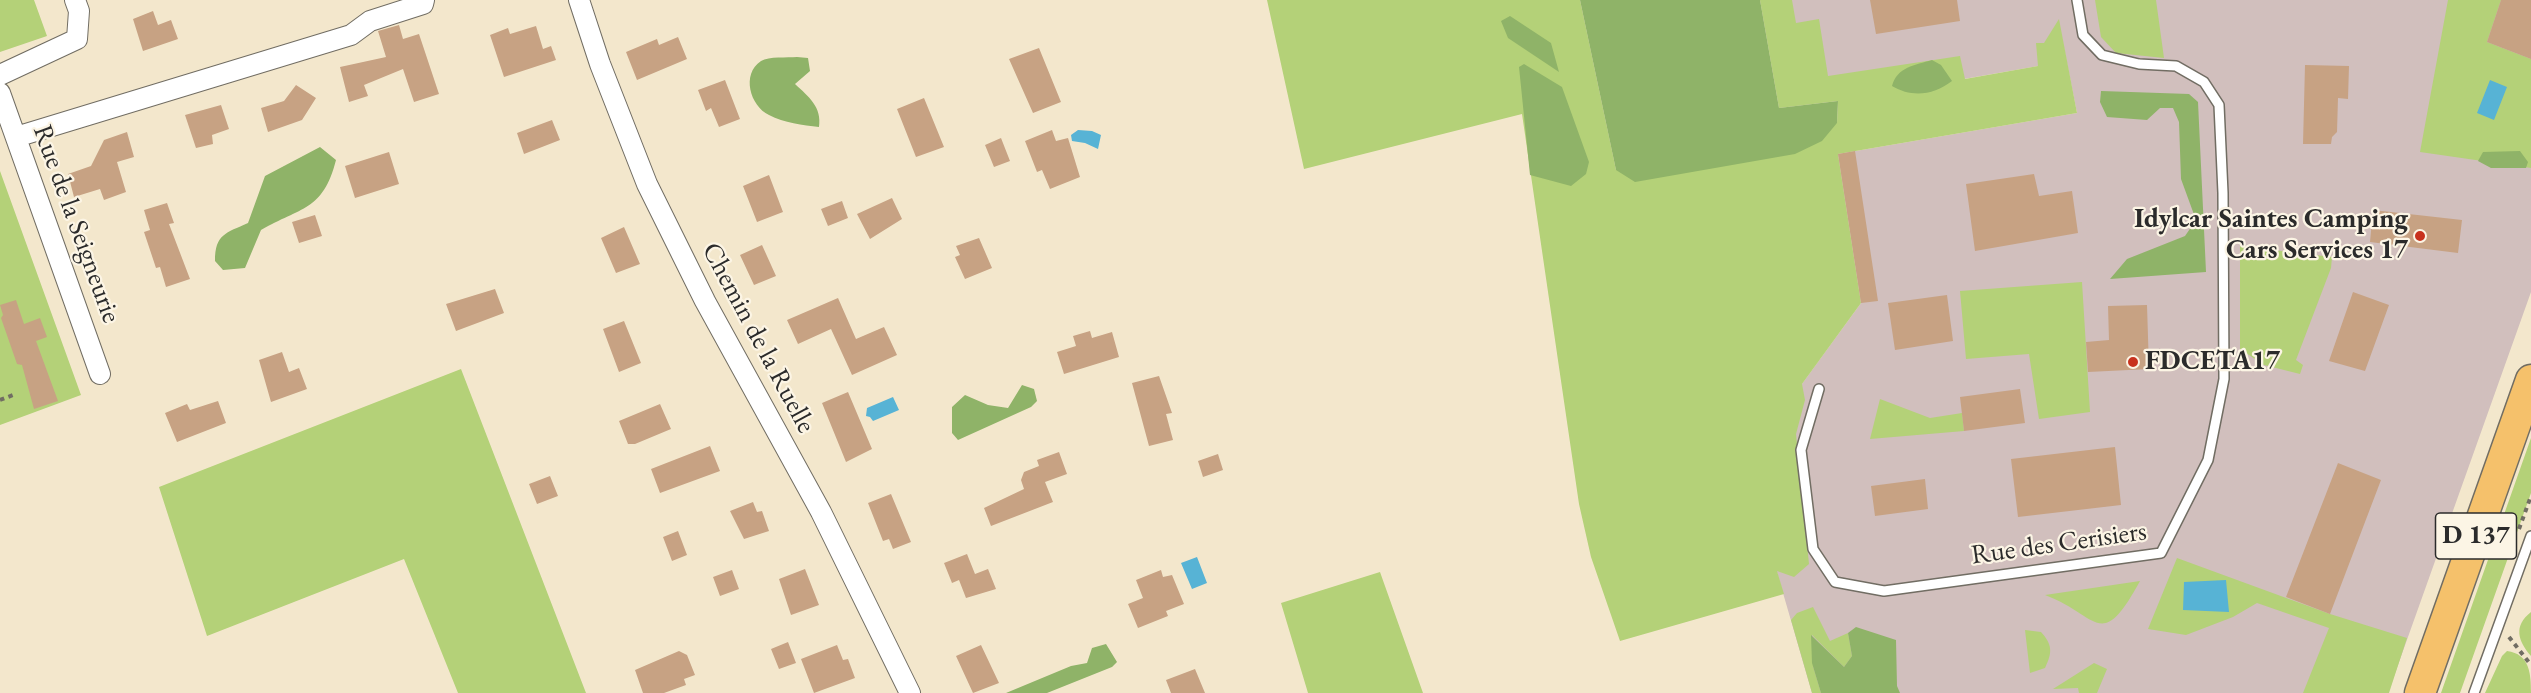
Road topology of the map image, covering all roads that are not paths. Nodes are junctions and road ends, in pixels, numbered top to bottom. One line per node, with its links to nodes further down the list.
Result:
1 (75, 0): 5 (street)
2 (424, 0): 7 (street)
3 (579, 0): 12 (street, Chemin de la Ruelle)
4 (2077, 0): 10 (lane, Rue des Cerisiers)
5 (0, 75)
6 (0, 93): 7 (street, Rue de la Seigneurie)
7 (16, 137): 8 (street, Rue de la Seigneurie)
8 (100, 374)
9 (2531, 380): 13 (main road, D 137)
10 (1819, 389)
11 (2531, 536): 14 (lane)
12 (910, 693)
13 (2420, 693)
14 (2474, 693)

